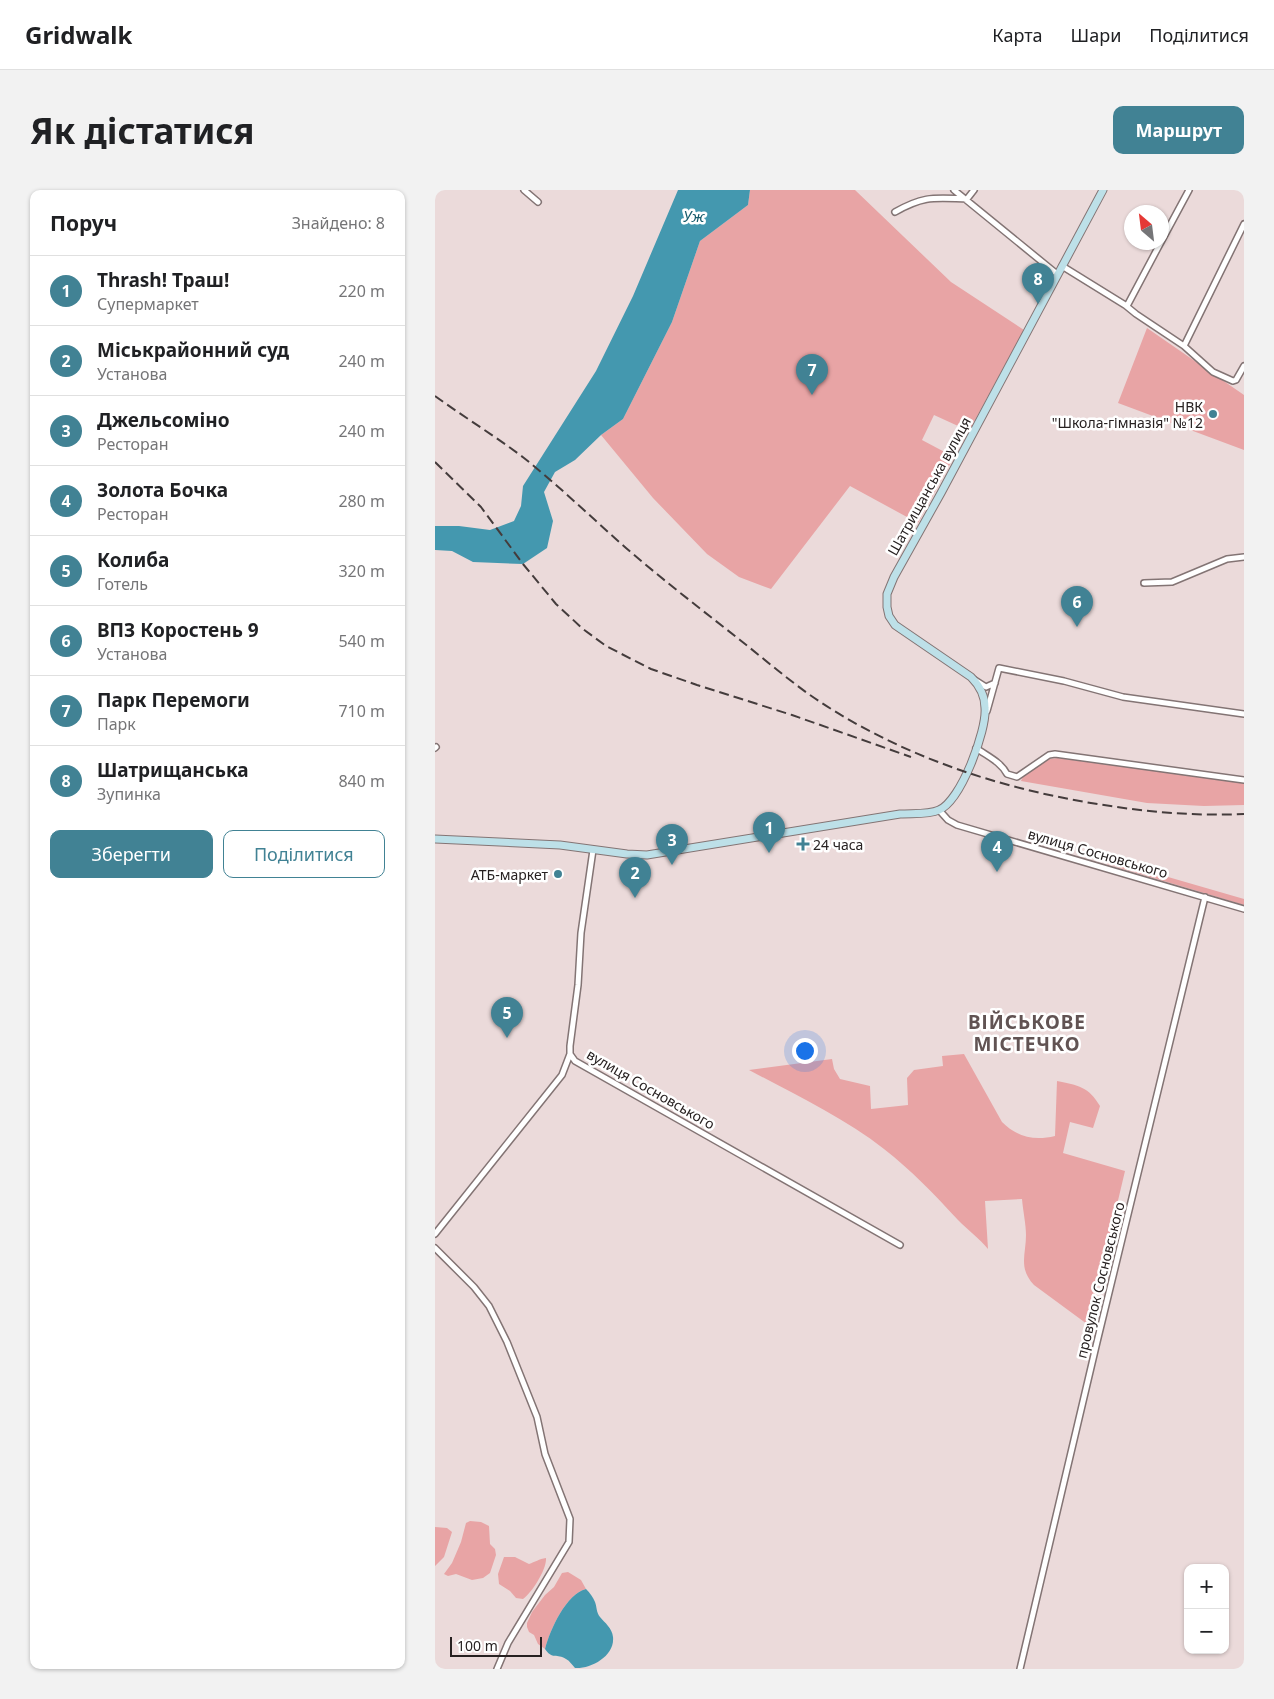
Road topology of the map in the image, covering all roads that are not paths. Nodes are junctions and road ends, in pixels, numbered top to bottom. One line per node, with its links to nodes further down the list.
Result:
1 (524, 190): 7 (street)
2 (954, 190): 6 (street)
3 (974, 190): 6 (street)
4 (1103, 190): 12 (street, Шатрищанська вулиця)
5 (1189, 190): 10 (street)
6 (967, 199): 8 (street); 13 (street)
7 (538, 202)
8 (895, 212)
9 (1244, 224): 15 (street)
10 (1169, 227)
11 (1157, 250): 14 (street)
12 (1062, 266): 13 (street, Шатрищанська вулиця); 14 (street)
13 (1057, 274): 19 (street, Шатрищанська вулиця)
14 (1127, 306): 15 (street)
15 (1184, 346): 16 (street)
16 (1244, 366)
17 (1244, 557): 18 (street)
18 (1144, 583)
19 (971, 677): 20 (street); 22 (street, Шатрищанська вулиця)
20 (995, 683): 21 (street); 22 (street)
21 (1244, 714)
22 (985, 716): 23 (street, Шатрищанська вулиця)
23 (976, 748): 24 (street); 25 (street, Шатрищанська вулиця)
24 (1244, 780)
25 (939, 810): 27 (street); 28 (street, вулиця Сосновського)
26 (435, 839): 27 (street)
27 (593, 850): 30 (street, вулиця Сосновського)
28 (1205, 897): 29 (street, вулиця Сосновського); 35 (street, провулок Сосновського)
29 (1244, 909)
30 (570, 1054): 31 (street); 32 (street, вулиця Сосновського)
31 (435, 1234)
32 (900, 1245)
33 (435, 1248): 34 (street)
34 (497, 1669)
35 (1020, 1669)

